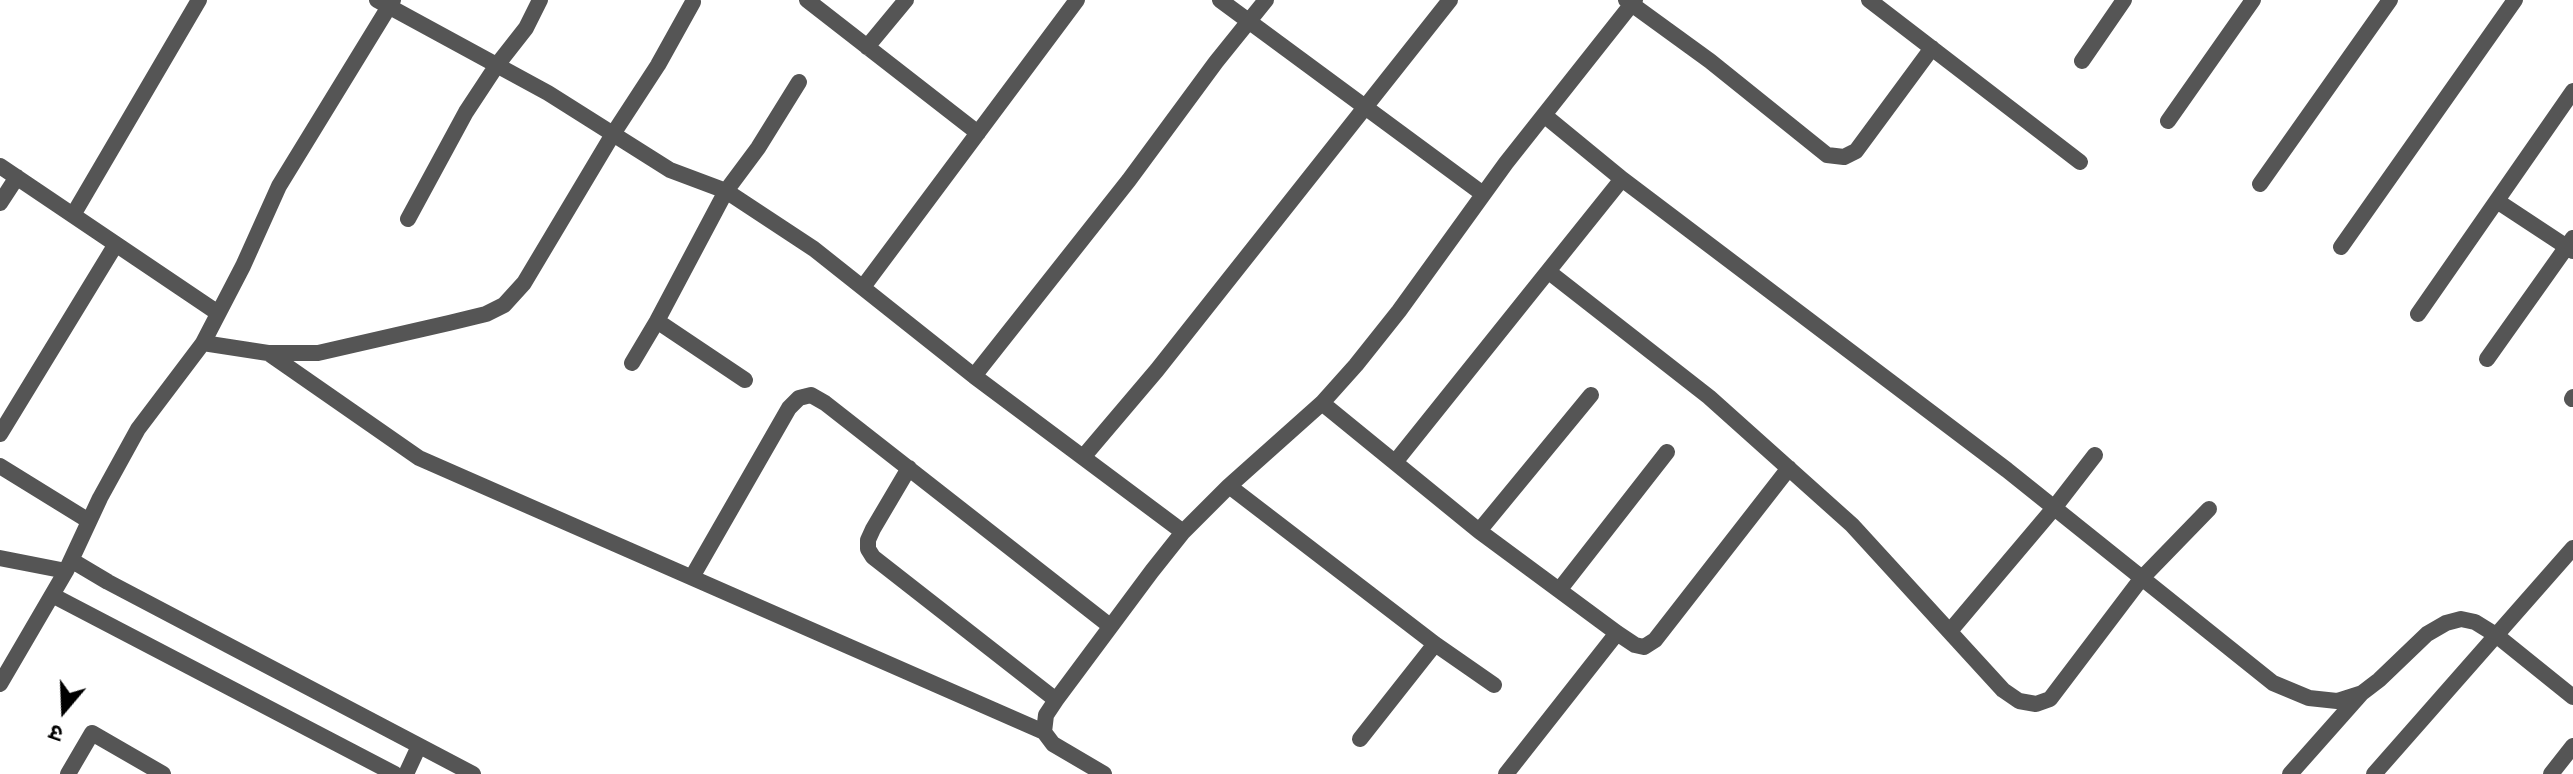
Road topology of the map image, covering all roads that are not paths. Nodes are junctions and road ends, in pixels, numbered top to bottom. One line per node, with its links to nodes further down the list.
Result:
1 (199, 0): 38 (street)
2 (540, 0): 21 (street)
3 (807, 0): 18 (street)
4 (906, 0): 18 (street)
5 (1077, 0): 27 (street)
6 (1220, 0): 17 (street)
7 (1266, 0): 17 (street)
8 (1450, 0): 24 (street)
9 (1869, 0): 19 (street)
10 (2124, 0): 20 (street)
11 (2253, 0): 26 (street)
12 (2390, 0): 33 (street)
13 (2515, 0): 42 (street)
14 (1631, 1): 19 (street); 25 (street)
15 (386, 2): 21 (street); 45 (street)
16 (693, 2): 28 (street)
17 (1248, 22): 24 (street); 52 (street)
18 (867, 47): 27 (street)
19 (1932, 48): 29 (street)
20 (2082, 61)
21 (497, 65): 28 (street); 39 (street)
22 (799, 82): 34 (street)
23 (2573, 91): 36 (street)
24 (1365, 106): 35 (street); 59 (street)
25 (1544, 115): 32 (street); 35 (street)
26 (2168, 121)
27 (978, 133): 44 (street)
28 (613, 134): 34 (street); 49 (street)
29 (2080, 162)
30 (0, 166): 31 (street)
31 (17, 177): 37 (street); 38 (street)
32 (1622, 179): 43 (street); 65 (street)
33 (2260, 184)
34 (726, 191): 44 (street); 47 (street)
35 (1483, 194): 55 (street)
36 (2497, 201): 41 (street); 46 (street)
37 (0, 203)
38 (73, 215): 40 (street)
39 (408, 219)
40 (116, 244): 45 (street); 56 (street)
41 (2571, 246): 50 (street)
42 (2341, 247)
43 (1549, 272): 60 (street); 63 (street)
44 (863, 287): 52 (street)
45 (218, 313): 48 (street)
46 (2418, 314)
47 (657, 321): 51 (street); 53 (street)
48 (203, 343): 49 (street); 67 (street)
49 (268, 353): 73 (street)
50 (2487, 359)
51 (632, 363)
52 (974, 376): 59 (street)
53 (745, 380)
54 (1591, 395): 68 (street)
55 (1322, 403): 60 (street); 64 (street)
56 (0, 434)
57 (1667, 452): 75 (street)
58 (2095, 455): 65 (street)
59 (1084, 456): 69 (street)
60 (1396, 461): 68 (street)
61 (0, 466): 67 (street)
62 (909, 468): 73 (street); 77 (street); 87 (street)
63 (1789, 468): 78 (street); 79 (street)
64 (1229, 486): 69 (street); 81 (street)
65 (2054, 508): 74 (street); 78 (street)
66 (2209, 509): 74 (street)
67 (89, 521): 72 (street)
68 (1479, 531): 75 (street)
69 (1183, 532): 77 (street)
70 (2573, 548): 80 (street)
71 (0, 558): 72 (street)
72 (69, 565): 76 (street); 90 (street)
73 (692, 577): 88 (street)
74 (2141, 579): 78 (street); 85 (street)
75 (1560, 589): 79 (street)
76 (52, 595): 82 (street); 94 (street)
77 (1110, 626): 87 (street)
78 (1950, 631)
79 (1617, 633): 98 (street)
80 (2496, 635): 85 (street); 86 (street); 100 (street)
81 (1435, 644): 84 (street); 89 (street)
82 (5, 666): 83 (street)
83 (0, 684)
84 (1494, 685)
85 (2362, 693): 99 (street)
86 (2573, 697)
87 (1056, 700): 88 (street)
88 (1044, 732): 97 (street)
89 (1360, 739)
90 (419, 746): 95 (street); 96 (street)
91 (2573, 746): 101 (street)
92 (68, 774): 93 (street)
93 (163, 774)
94 (395, 774)
95 (406, 774)
96 (473, 774)
97 (1104, 774)
98 (1506, 774)
99 (2290, 774)
100 (2374, 774)
101 (2551, 774)

